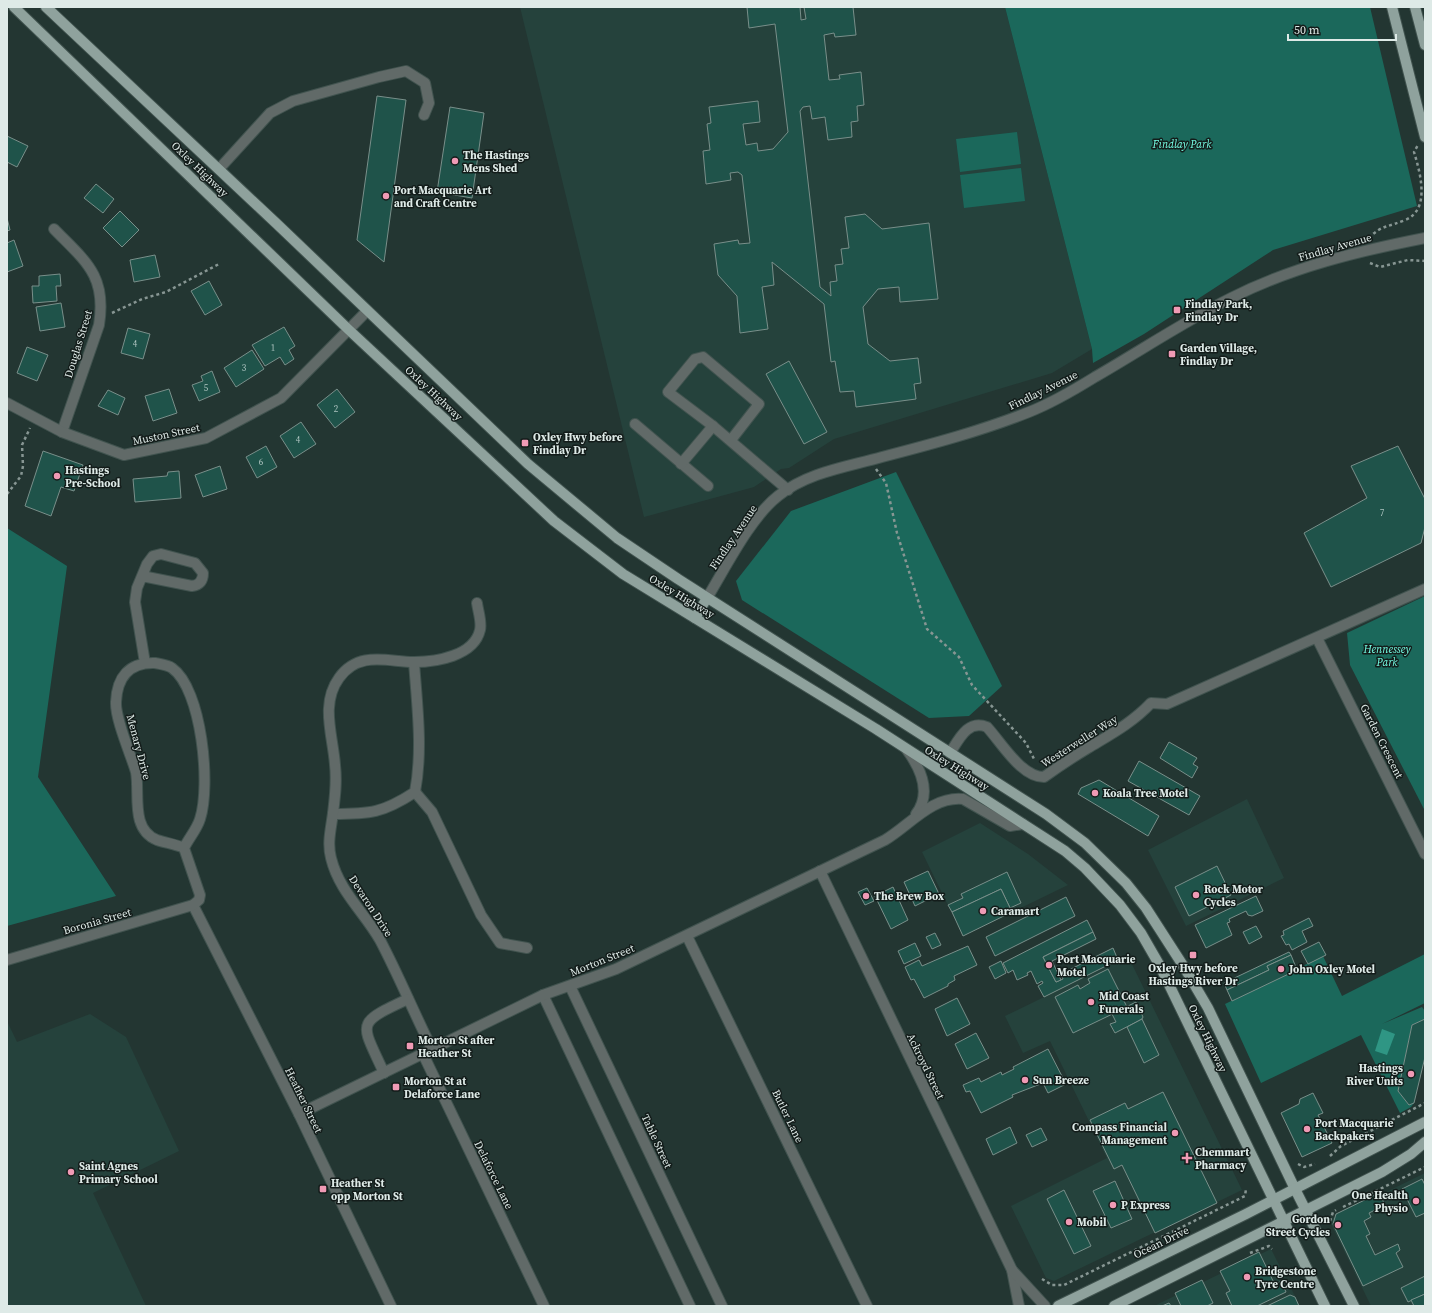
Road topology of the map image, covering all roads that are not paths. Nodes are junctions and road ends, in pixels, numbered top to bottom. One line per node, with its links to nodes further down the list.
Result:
1 (14, 7): 12 (main road, Oxley Highway)
2 (46, 7): 8 (main road, Oxley Highway)
3 (1392, 7): 7 (main road)
4 (1415, 7): 5 (main road)
5 (1425, 46)
6 (424, 115): 8 (street)
7 (1425, 137)
8 (219, 170): 11 (main road, Oxley Highway)
9 (54, 229): 16 (street, Douglas Street)
10 (1425, 238): 20 (street, Findlay Avenue)
11 (367, 311): 12 (street, Muston Street); 23 (main road, Oxley Highway)
12 (349, 330): 16 (street, Muston Street); 25 (main road, Oxley Highway)
13 (7, 403): 16 (street, Muston Street)
14 (635, 424): 18 (street)
15 (713, 426): 17 (street); 17 (street); 18 (street)
16 (62, 432)
17 (731, 440): 20 (street)
18 (681, 464): 19 (street)
19 (708, 486)
20 (788, 490): 23 (street, Findlay Avenue)
21 (142, 576): 21 (street); 28 (street)
22 (1425, 589): 26 (street)
23 (707, 598): 25 (main road); 30 (main road, Oxley Highway)
24 (477, 603): 27 (street, Devaron Drive)
25 (695, 618): 29 (main road, Oxley Highway)
26 (1317, 638): 30 (street, Westerweller Way); 36 (street, Garden Crescent)
27 (414, 662): 31 (street); 32 (street, Devaron Drive)
28 (145, 663): 35 (street); 35 (street, Menary Drive)
29 (907, 750): 33 (street, Morton Street); 34 (main road, Oxley Highway)
30 (950, 753): 50 (main road, Oxley Highway)
31 (415, 792): 32 (street); 40 (street)
32 (333, 814): 44 (street, Devaron Drive)
33 (910, 822): 34 (street, Morton Street); 37 (street, Morton Street)
34 (1023, 824): 51 (main road, Oxley Highway)
35 (184, 848): 38 (street)
36 (1425, 854)
37 (820, 871): 39 (street, Morton Street); 54 (street, Ackroyd Street)
38 (193, 905): 41 (street, Boronia Street); 47 (street, Heather Street)
39 (687, 936): 42 (street, Morton Street); 59 (street, Butler Lane)
40 (527, 948)
41 (7, 960)
42 (570, 986): 43 (street, Morton Street); 58 (street, Table Street)
43 (543, 995): 45 (street, Morton Street); 57 (street)
44 (408, 1000): 45 (street, Devaron Drive); 46 (street)
45 (427, 1052): 46 (street, Morton Street); 56 (street, Delaforce Lane)
46 (384, 1073): 47 (street, Morton Street)
47 (299, 1114): 55 (street, Heather Street)
48 (1425, 1122): 50 (main road, Ocean Drive)
49 (1425, 1142): 52 (main road)
50 (1295, 1189): 51 (main road, Ocean Drive); 52 (main road, Oxley Highway)
51 (1274, 1199): 53 (main road, Oxley Highway); 62 (main road, Ocean Drive)
52 (1306, 1211): 53 (main road); 65 (main road, Oxley Highway)
53 (1286, 1222): 63 (main road); 64 (main road, Oxley Highway)
54 (1012, 1270): 60 (street, Ackroyd Street); 61 (street, Ackroyd Street)
55 (391, 1306)
56 (544, 1306)
57 (690, 1306)
58 (722, 1306)
59 (867, 1306)
60 (1019, 1306)
61 (1045, 1306)
62 (1058, 1306)
63 (1114, 1306)
64 (1325, 1306)
65 (1354, 1306)

